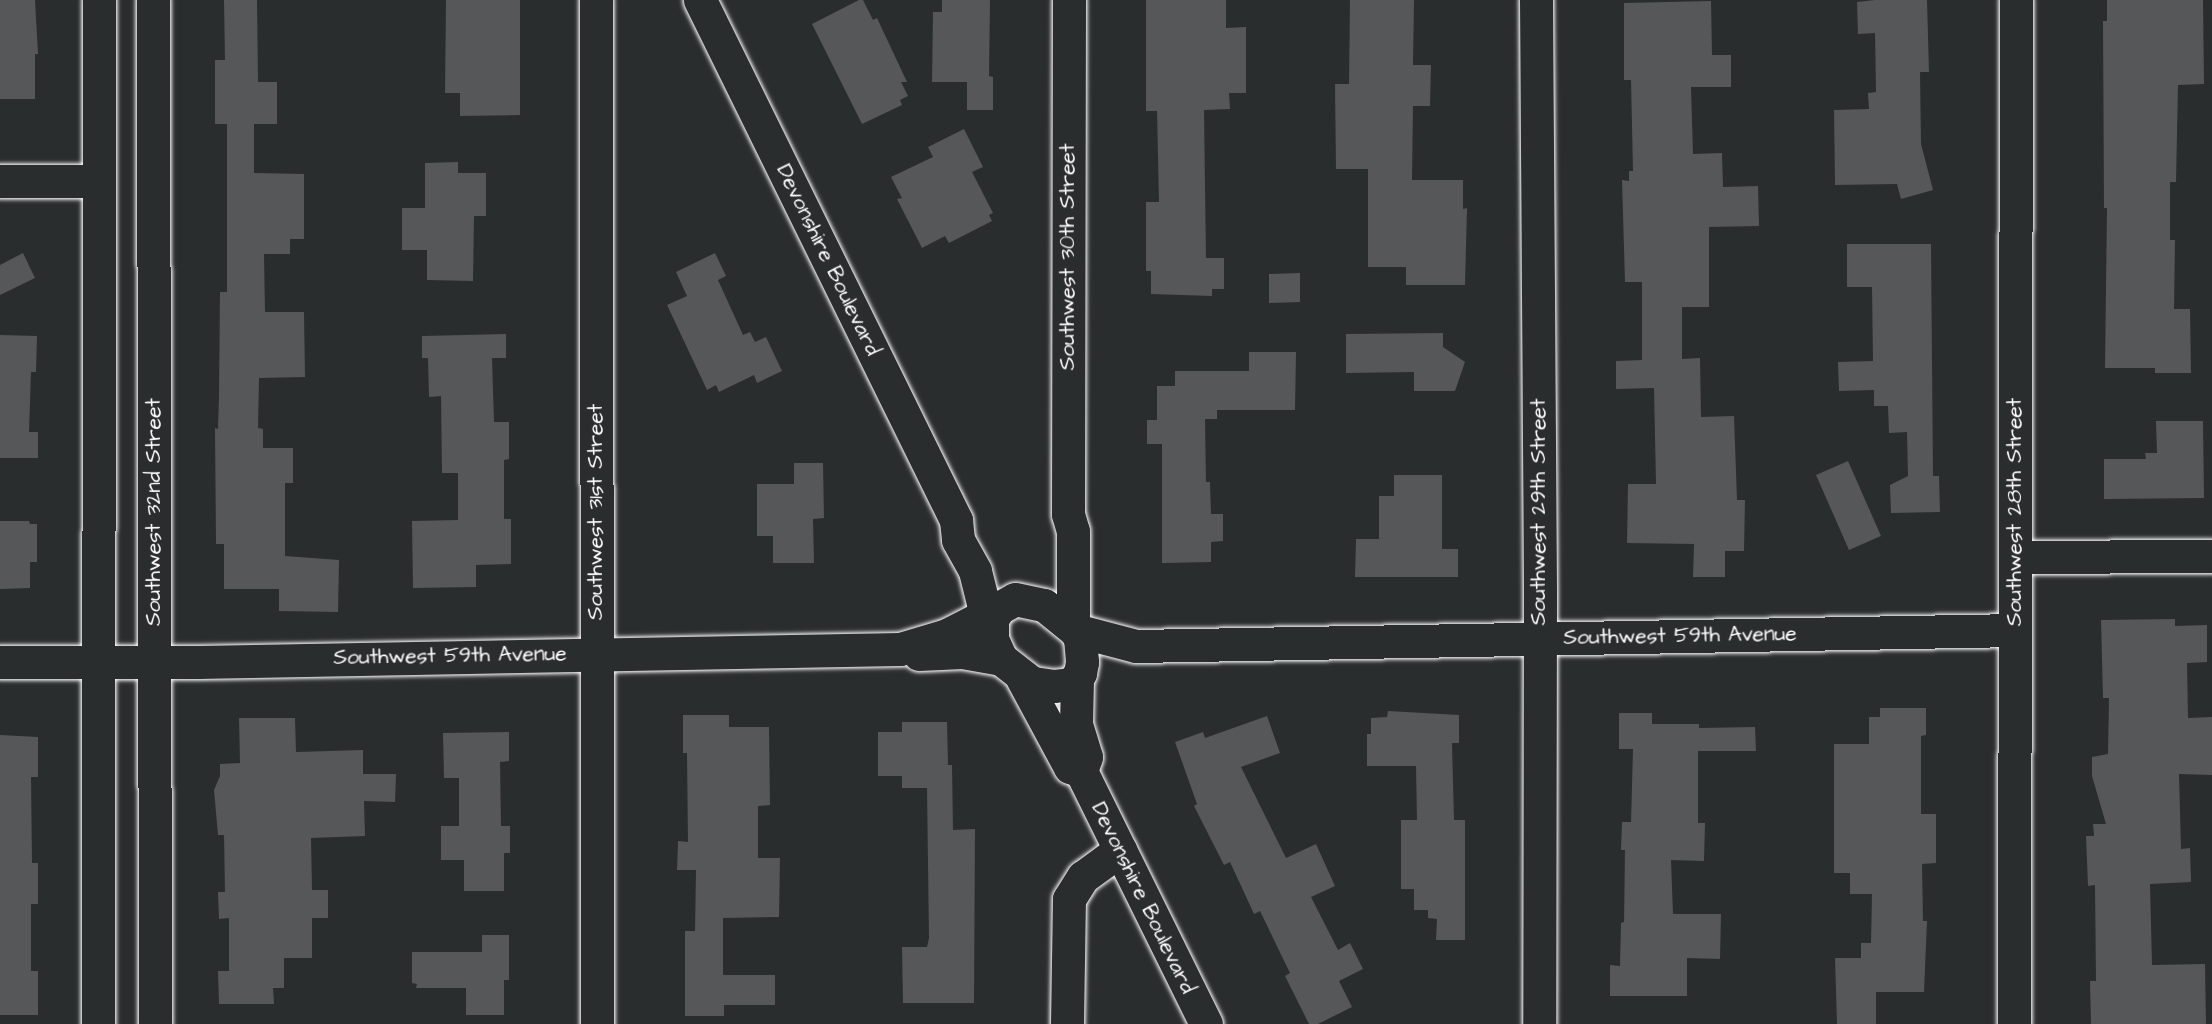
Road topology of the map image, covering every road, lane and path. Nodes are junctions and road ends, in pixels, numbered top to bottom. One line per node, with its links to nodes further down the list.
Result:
1 (99, 0): 9 (street)
2 (153, 0): 24 (street, Southwest 32nd Street)
3 (596, 0): 21 (street, Southwest 31st Street)
4 (700, 0): 11 (street, Devonshire Boulevard)
5 (1069, 0): 10 (street, Southwest 30th Street)
6 (1536, 0): 18 (street, Southwest 29th Street)
7 (2016, 0): 13 (street, Southwest 28th Street)
8 (0, 181): 9 (street)
9 (99, 181): 23 (street)
10 (1068, 514): 14 (street, Southwest 30th Street); 16 (street, Southwest 30th Street)
11 (956, 520): 14 (street, Devonshire Boulevard); 15 (street, Devonshire Boulevard)
12 (2212, 556): 13 (street)
13 (2015, 557): 17 (street, Southwest 28th Street)
14 (1029, 599): 15 (street); 16 (street)
15 (993, 618): 20 (street, Southwest 59th Avenue); 25 (street)
16 (1074, 629): 19 (street, Southwest 59th Avenue); 26 (street)
17 (2014, 630): 18 (street, Southwest 59th Avenue); 35 (street, Southwest 28th Street)
18 (1540, 639): 19 (street, Southwest 59th Avenue); 34 (street, Southwest 29th Street)
19 (1136, 646): 26 (street, Southwest 59th Avenue)
20 (900, 649): 21 (street, Southwest 59th Avenue); 25 (street, Southwest 59th Avenue)
21 (597, 652): 24 (street, Southwest 59th Avenue); 31 (street, Southwest 31st Street)
22 (0, 662): 23 (street, Southwest 59th Avenue)
23 (99, 662): 24 (street, Southwest 59th Avenue); 29 (street)
24 (154, 662): 30 (street, Southwest 32nd Street)
25 (1011, 668): 26 (street); 27 (street, Devonshire Boulevard)
26 (1078, 677): 27 (street, Devonshire Boulevard)
27 (1081, 771): 28 (street, Devonshire Boulevard)
28 (1120, 850): 32 (street); 33 (street, Devonshire Boulevard)
29 (98, 1024)
30 (155, 1024)
31 (597, 1024)
32 (1067, 1024)
33 (1206, 1024)
34 (1539, 1024)
35 (2014, 1024)

